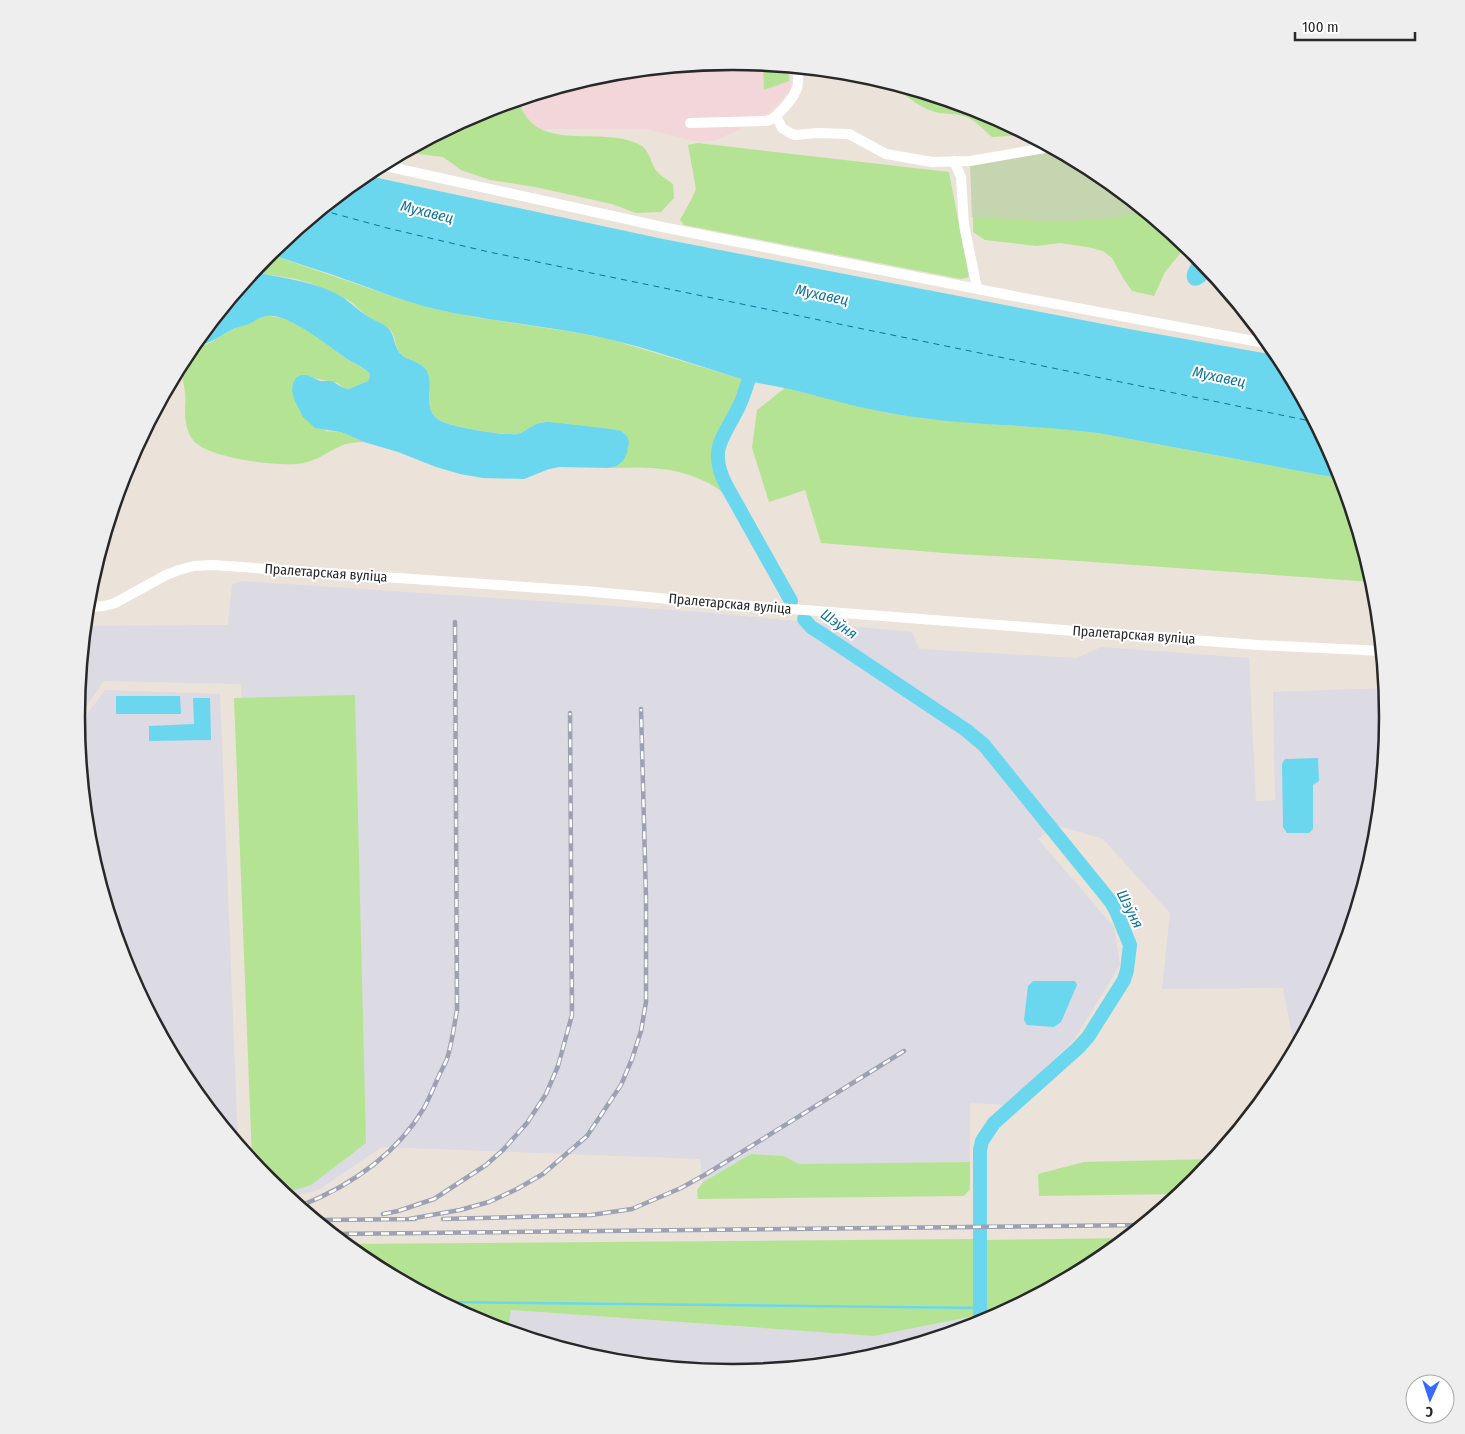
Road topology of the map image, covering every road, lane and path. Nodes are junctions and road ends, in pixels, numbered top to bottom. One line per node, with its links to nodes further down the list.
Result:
1 (798, 74): 2 (street)
2 (776, 116): 3 (street); 5 (street)
3 (690, 123)
4 (1041, 149): 5 (street)
5 (954, 161): 7 (street)
6 (392, 167): 7 (street)
7 (977, 288): 8 (street)
8 (1259, 342)
9 (95, 607): 10 (street, Пралетарская вуліца)
10 (1376, 651)

